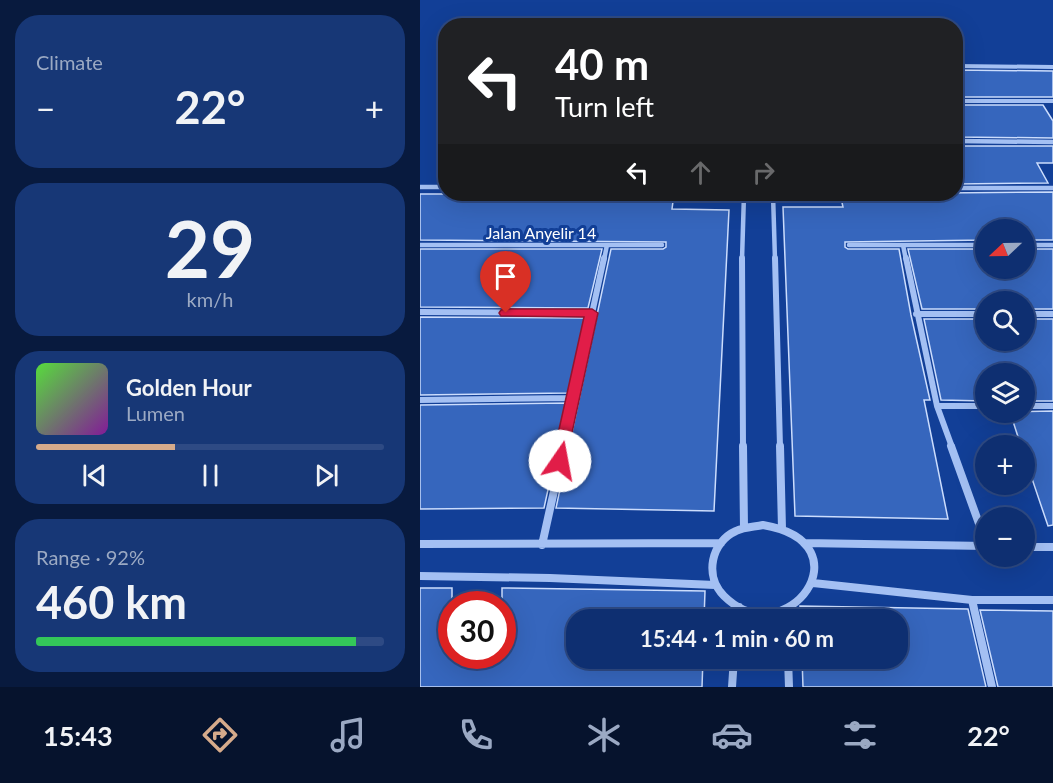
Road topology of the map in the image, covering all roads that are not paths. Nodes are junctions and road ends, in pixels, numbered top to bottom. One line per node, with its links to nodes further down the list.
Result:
1 (963, 66): 2 (street)
2 (1053, 67)
3 (963, 101): 4 (street)
4 (1053, 101)
5 (963, 141): 6 (street)
6 (1053, 142)
7 (420, 187): 8 (street)
8 (438, 187)
9 (963, 188): 10 (street)
10 (1053, 188)
11 (744, 201): 34 (street)
12 (773, 201): 35 (street)
13 (420, 245): 14 (street, Jalan Anyelir 14)
14 (607, 245): 15 (street, Jalan Anyelir 14); 22 (street)
15 (662, 245)
16 (849, 245): 17 (street)
17 (903, 245): 18 (street); 23 (street)
18 (975, 245)
19 (1035, 245): 20 (street)
20 (1053, 245)
21 (420, 312): 22 (street)
22 (592, 313): 27 (street)
23 (916, 314): 24 (street); 29 (street)
24 (975, 314)
25 (1035, 314): 26 (street)
26 (1053, 314)
27 (572, 398): 28 (street); 40 (street)
28 (420, 400)
29 (937, 406): 30 (street); 33 (street)
30 (975, 406)
31 (1035, 406): 32 (street)
32 (1053, 406)
33 (975, 513)
34 (744, 528): 35 (street); 36 (street)
35 (782, 528): 37 (street)
36 (721, 543): 40 (street); 45 (street)
37 (804, 543): 39 (street); 44 (street)
38 (420, 544): 40 (street)
39 (975, 544)
40 (542, 545)
41 (1035, 547): 42 (street)
42 (1053, 547)
43 (420, 576): 45 (street)
44 (813, 583): 46 (street); 50 (street)
45 (715, 585): 48 (street)
46 (972, 600): 47 (street); 55 (street)
47 (1053, 600)
48 (739, 607): 49 (street)
49 (747, 609)
50 (787, 609)
51 (733, 669): 53 (street)
52 (788, 669): 54 (street)
53 (732, 687)
54 (789, 687)
55 (992, 687)

